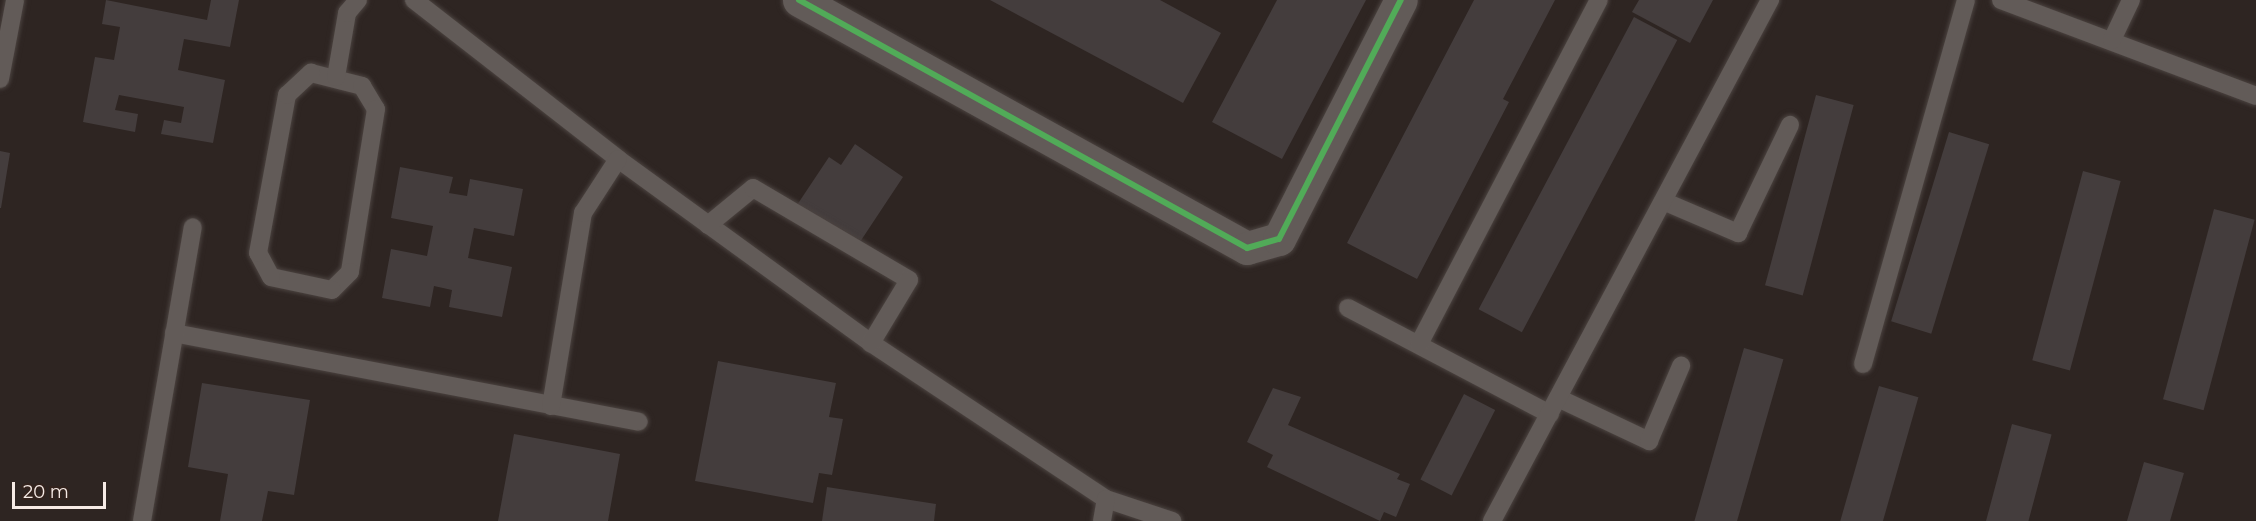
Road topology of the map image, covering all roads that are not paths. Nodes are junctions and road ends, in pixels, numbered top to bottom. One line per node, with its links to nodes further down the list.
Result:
1 (15, 0): 13 (lane)
2 (358, 0): 12 (lane)
3 (414, 0): 16 (lane)
4 (798, 0): 5 (street)
5 (1401, 0)
6 (1599, 0): 23 (lane)
7 (1770, 0): 17 (lane)
8 (1966, 0): 24 (lane)
9 (2001, 0): 11 (lane)
10 (2131, 0): 11 (lane)
11 (2112, 40): 14 (lane)
12 (336, 77): 12 (lane)
13 (0, 79)
14 (2256, 96)
15 (1790, 125): 17 (lane)
16 (618, 159): 18 (lane); 26 (lane)
17 (1663, 201): 27 (lane)
18 (708, 225): 22 (lane); 22 (lane)
19 (193, 227): 21 (lane)
20 (1348, 308): 23 (lane)
21 (174, 333): 26 (lane); 30 (lane)
22 (871, 343): 29 (lane)
23 (1419, 344): 27 (lane)
24 (1863, 364)
25 (1681, 366): 27 (lane)
26 (551, 406): 28 (lane)
27 (1554, 406): 33 (lane)
28 (639, 422)
29 (1106, 499): 31 (lane); 32 (lane)
30 (142, 521)
31 (1102, 521)
32 (1172, 521)
33 (1492, 521)

